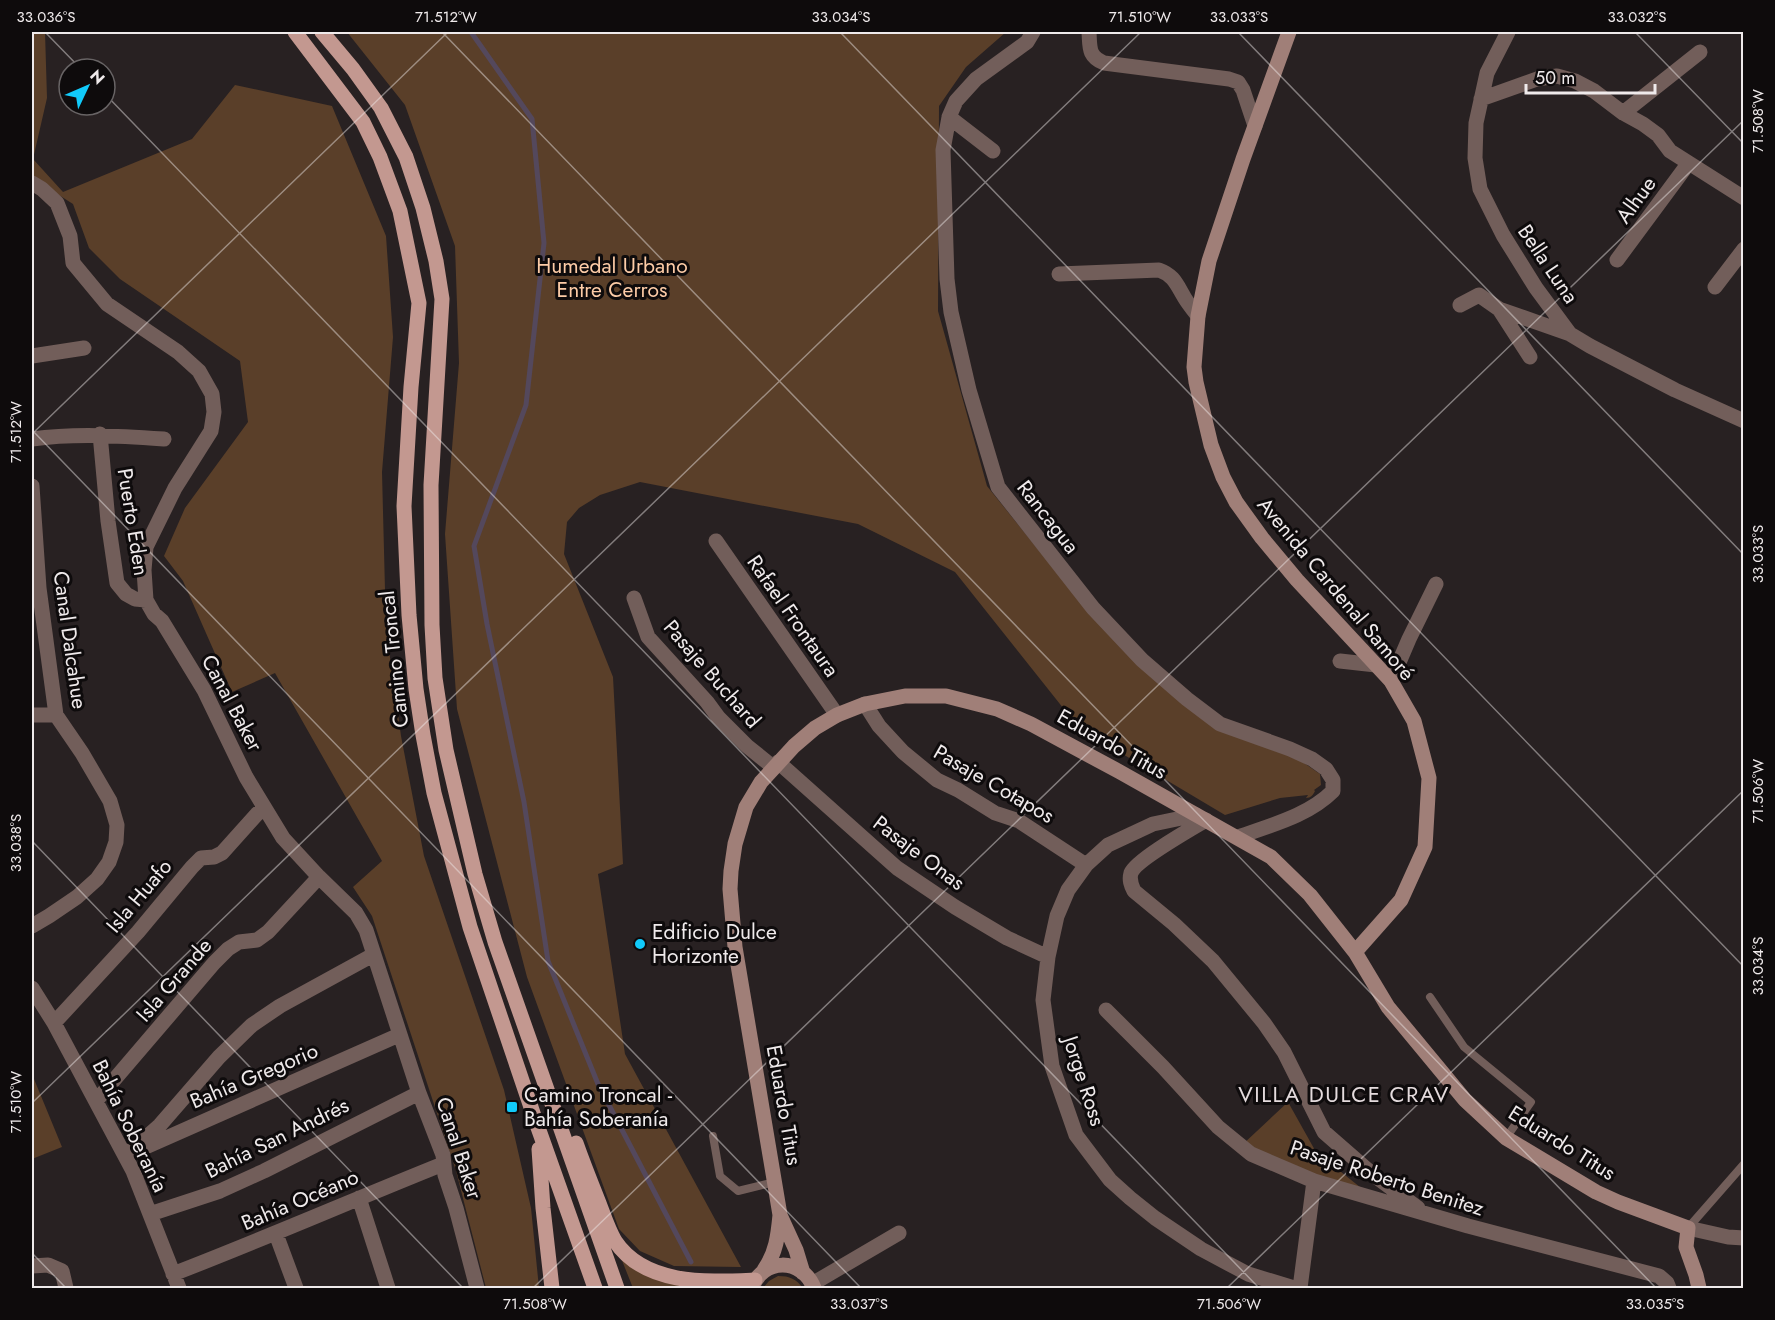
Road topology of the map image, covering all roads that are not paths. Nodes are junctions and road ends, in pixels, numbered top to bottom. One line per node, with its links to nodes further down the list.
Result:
1 (295, 32): 61 (main road, Camino Troncal)
2 (322, 32): 58 (main road, Camino Troncal)
3 (1033, 32): 10 (street, Rancagua)
4 (1089, 32): 11 (street)
5 (1289, 32): 11 (street, Avenida Cardenal Samoré)
6 (1508, 32): 8 (street, Bella Luna)
7 (1700, 52): 9 (street)
8 (1481, 99): 9 (street); 23 (street, Bella Luna)
9 (1623, 113): 13 (street)
10 (949, 117): 12 (street); 46 (street, Rancagua)
11 (1255, 126): 22 (street, Avenida Cardenal Samoré)
12 (993, 151)
13 (1688, 164): 15 (street); 17 (street, Alhue)
14 (32, 183): 35 (street)
15 (1743, 198)
16 (1743, 249): 19 (street)
17 (1617, 260)
18 (1059, 274): 22 (street)
19 (1715, 287)
20 (1460, 305): 21 (street)
21 (1499, 309): 23 (street); 26 (street)
22 (1198, 316): 37 (street, Avenida Cardenal Samoré)
23 (1570, 334): 27 (street, Bella Luna)
24 (84, 348): 25 (street)
25 (32, 356)
26 (1530, 357)
27 (1743, 421)
28 (100, 434): 29 (street); 30 (street); 35 (street, Puerto Eden)
29 (32, 439)
30 (164, 439)
31 (32, 486): 41 (street, Canal Dalcahue)
32 (716, 541): 42 (street, Rafael Frontaura)
33 (1436, 584): 38 (street)
34 (634, 598): 43 (street, Pasaje Buchard)
35 (146, 600): 44 (street, Canal Baker)
36 (1340, 661): 37 (street)
37 (1376, 665): 38 (street, Avenida Cardenal Samoré)
38 (1390, 681): 50 (street, Avenida Cardenal Samoré)
39 (866, 704): 42 (street, Eduardo Titus); 45 (street, Eduardo Titus); 47 (street, Pasaje Cotapos)
40 (32, 715): 41 (street)
41 (56, 715): 49 (street, Canal Dalcahue)
42 (837, 715): 43 (street, Eduardo Titus)
43 (776, 764): 52 (street, Pasaje Onas); 68 (street, Eduardo Titus)
44 (264, 808): 48 (street, Canal Baker); 56 (street, Isla Huafo)
45 (1201, 817): 46 (street, Eduardo Titus); 47 (street, Jorge Ross); 71 (street)
46 (1238, 837): 50 (street, Eduardo Titus)
47 (1086, 865): 52 (street, Jorge Ross)
48 (319, 877): 51 (street, Canal Baker); 60 (street, Isla Grande)
49 (32, 926)
50 (1355, 952): 63 (street, Eduardo Titus)
51 (373, 955): 57 (street, Canal Baker); 64 (street)
52 (1048, 957): 88 (street, Jorge Ross)
53 (32, 988): 56 (street, Bahía Soberanía)
54 (1430, 997): 63 (lane)
55 (1106, 1010): 67 (street, Pasaje Roberto Benitez)
56 (54, 1023): 60 (street, Bahía Soberanía)
57 (399, 1035): 59 (street, Canal Baker); 64 (street, Bahía Gregorio)
58 (535, 1058): 78 (main road); 87 (main road, Camino Troncal)
59 (419, 1093): 65 (street, Canal Baker); 70 (street, Bahía San Andrés)
60 (96, 1101): 64 (street, Bahía Soberanía)
61 (535, 1119): 85 (main road); 86 (main road, Camino Troncal)
62 (713, 1136): 68 (lane)
63 (1506, 1138): 73 (street, Eduardo Titus)
64 (125, 1156): 70 (street, Bahía Soberanía)
65 (443, 1164): 69 (street, Bahía Océano); 84 (street, Canal Baker)
66 (1743, 1164): 73 (lane)
67 (1314, 1181): 71 (street, Pasaje Roberto Benitez); 89 (street)
68 (775, 1182): 72 (street, Eduardo Titus)
69 (358, 1198): 75 (street, Bahía Océano); 83 (street)
70 (150, 1214): 79 (street, Bahía Soberanía)
71 (1425, 1214): 90 (street, Pasaje Roberto Benitez)
72 (780, 1215): 78 (street, Eduardo Titus); 80 (street, Eduardo Titus)
73 (1688, 1228): 76 (street); 91 (street)
74 (899, 1233): 80 (street)
75 (276, 1234): 79 (street, Bahía Océano); 82 (street)
76 (1743, 1238)
77 (32, 1266): 81 (street)
78 (757, 1280): 80 (street)
79 (176, 1281)
80 (810, 1282)
81 (66, 1288)
82 (296, 1288)
83 (388, 1288)
84 (477, 1288)
85 (552, 1288)
86 (595, 1288)
87 (617, 1288)
88 (1294, 1288)
89 (1300, 1288)
90 (1669, 1288)
91 (1699, 1288)

